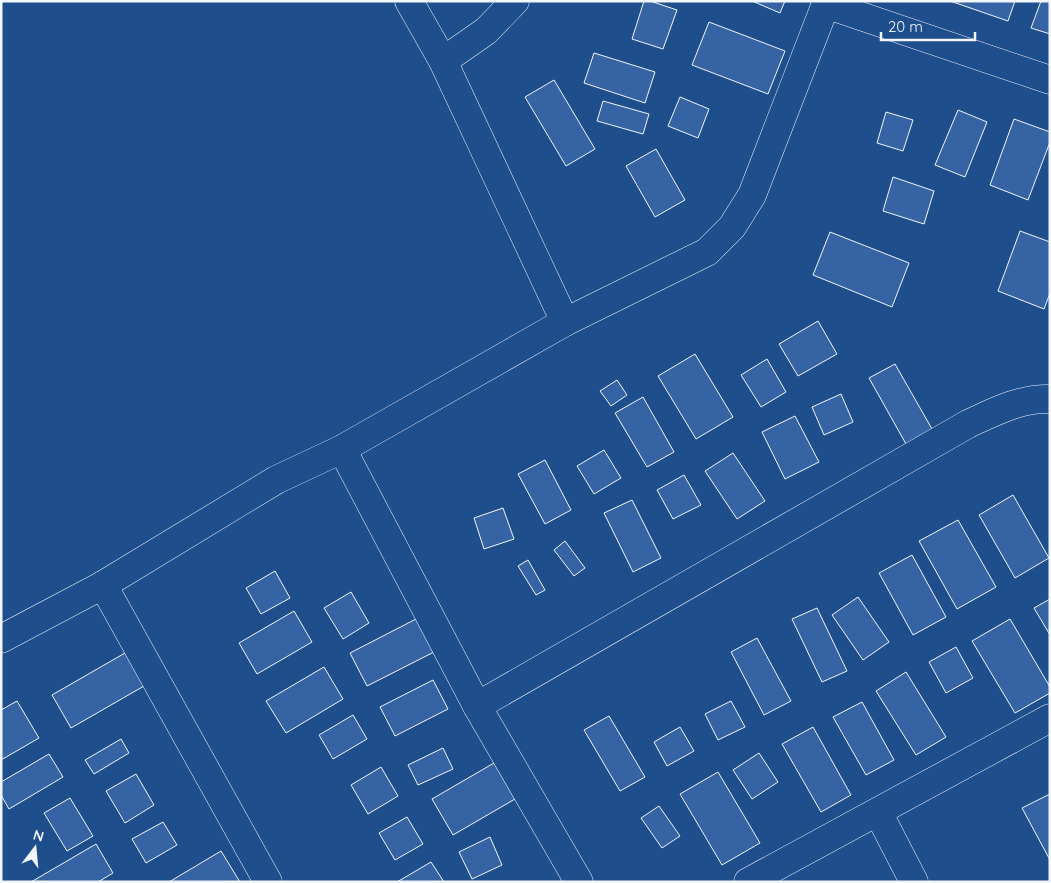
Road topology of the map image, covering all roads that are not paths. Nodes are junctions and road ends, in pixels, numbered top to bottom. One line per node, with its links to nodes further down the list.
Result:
1 (409, 1): 4 (street)
2 (515, 1): 4 (street)
3 (826, 3): 5 (street); 6 (street)
4 (443, 60): 6 (street)
5 (1050, 80)
6 (565, 322): 8 (street)
7 (1050, 399): 11 (street)
8 (342, 449): 9 (street); 11 (street)
9 (102, 586): 10 (street); 14 (street)
10 (1, 639)
11 (476, 706): 15 (street)
12 (1050, 718): 13 (street)
13 (878, 812): 16 (street); 17 (street)
14 (268, 882)
15 (579, 882)
16 (748, 882)
17 (914, 882)

